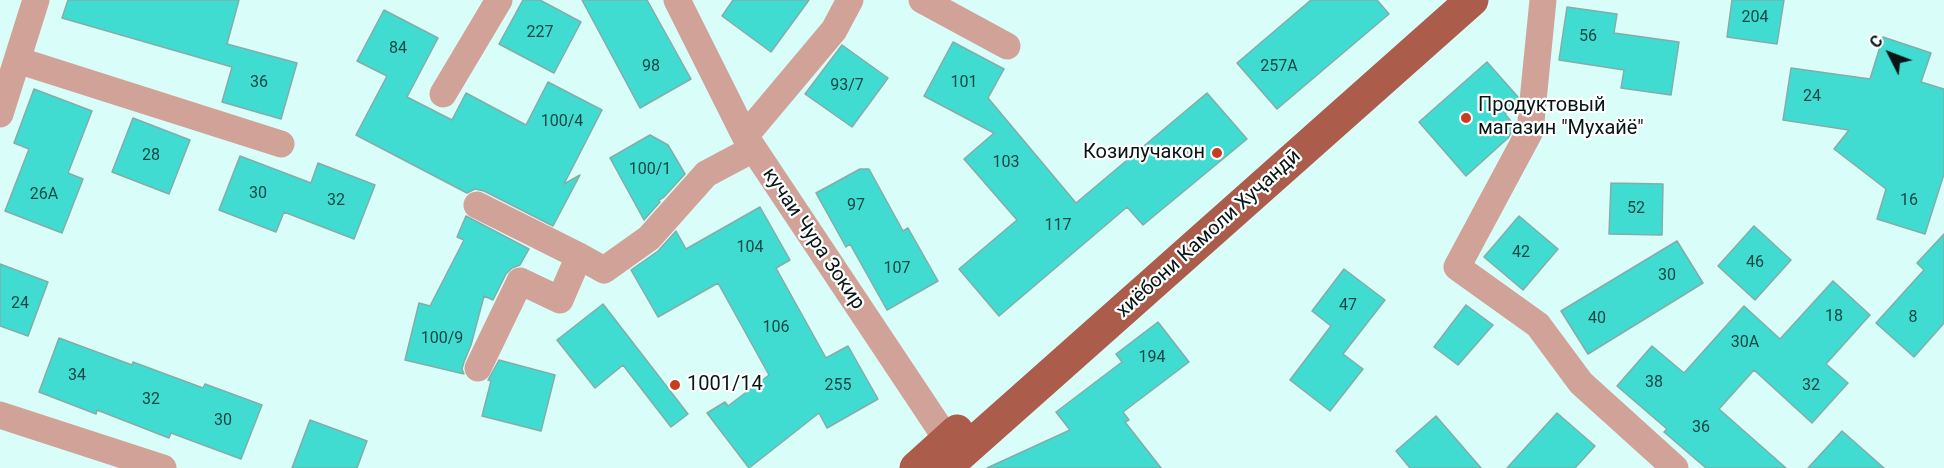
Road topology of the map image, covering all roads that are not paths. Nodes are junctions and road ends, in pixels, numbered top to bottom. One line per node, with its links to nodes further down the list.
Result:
1 (36, 0): 10 (street)
2 (499, 0): 11 (street)
3 (677, 0): 13 (street, кучаи Чура Зокир)
4 (850, 0): 13 (street)
5 (922, 0): 9 (street)
6 (1443, 0): 19 (main road, хиёбони Камоли Хуҷандӣ)
7 (1472, 0): 19 (main road, хиёбони Камоли Хуҷандӣ)
8 (1543, 0): 22 (street)
9 (1007, 46)
10 (17, 60): 12 (street); 14 (street)
11 (443, 94)
12 (0, 114)
13 (749, 142): 16 (street); 19 (street, кучаи Чура Зокир)
14 (281, 144)
15 (477, 205): 16 (street)
16 (579, 256): 17 (street)
17 (478, 368)
18 (0, 415): 20 (street)
19 (953, 458): 21 (main road, хиёбони Камоли Хуҷандӣ)
20 (163, 468)
21 (916, 468)
22 (1675, 468)

